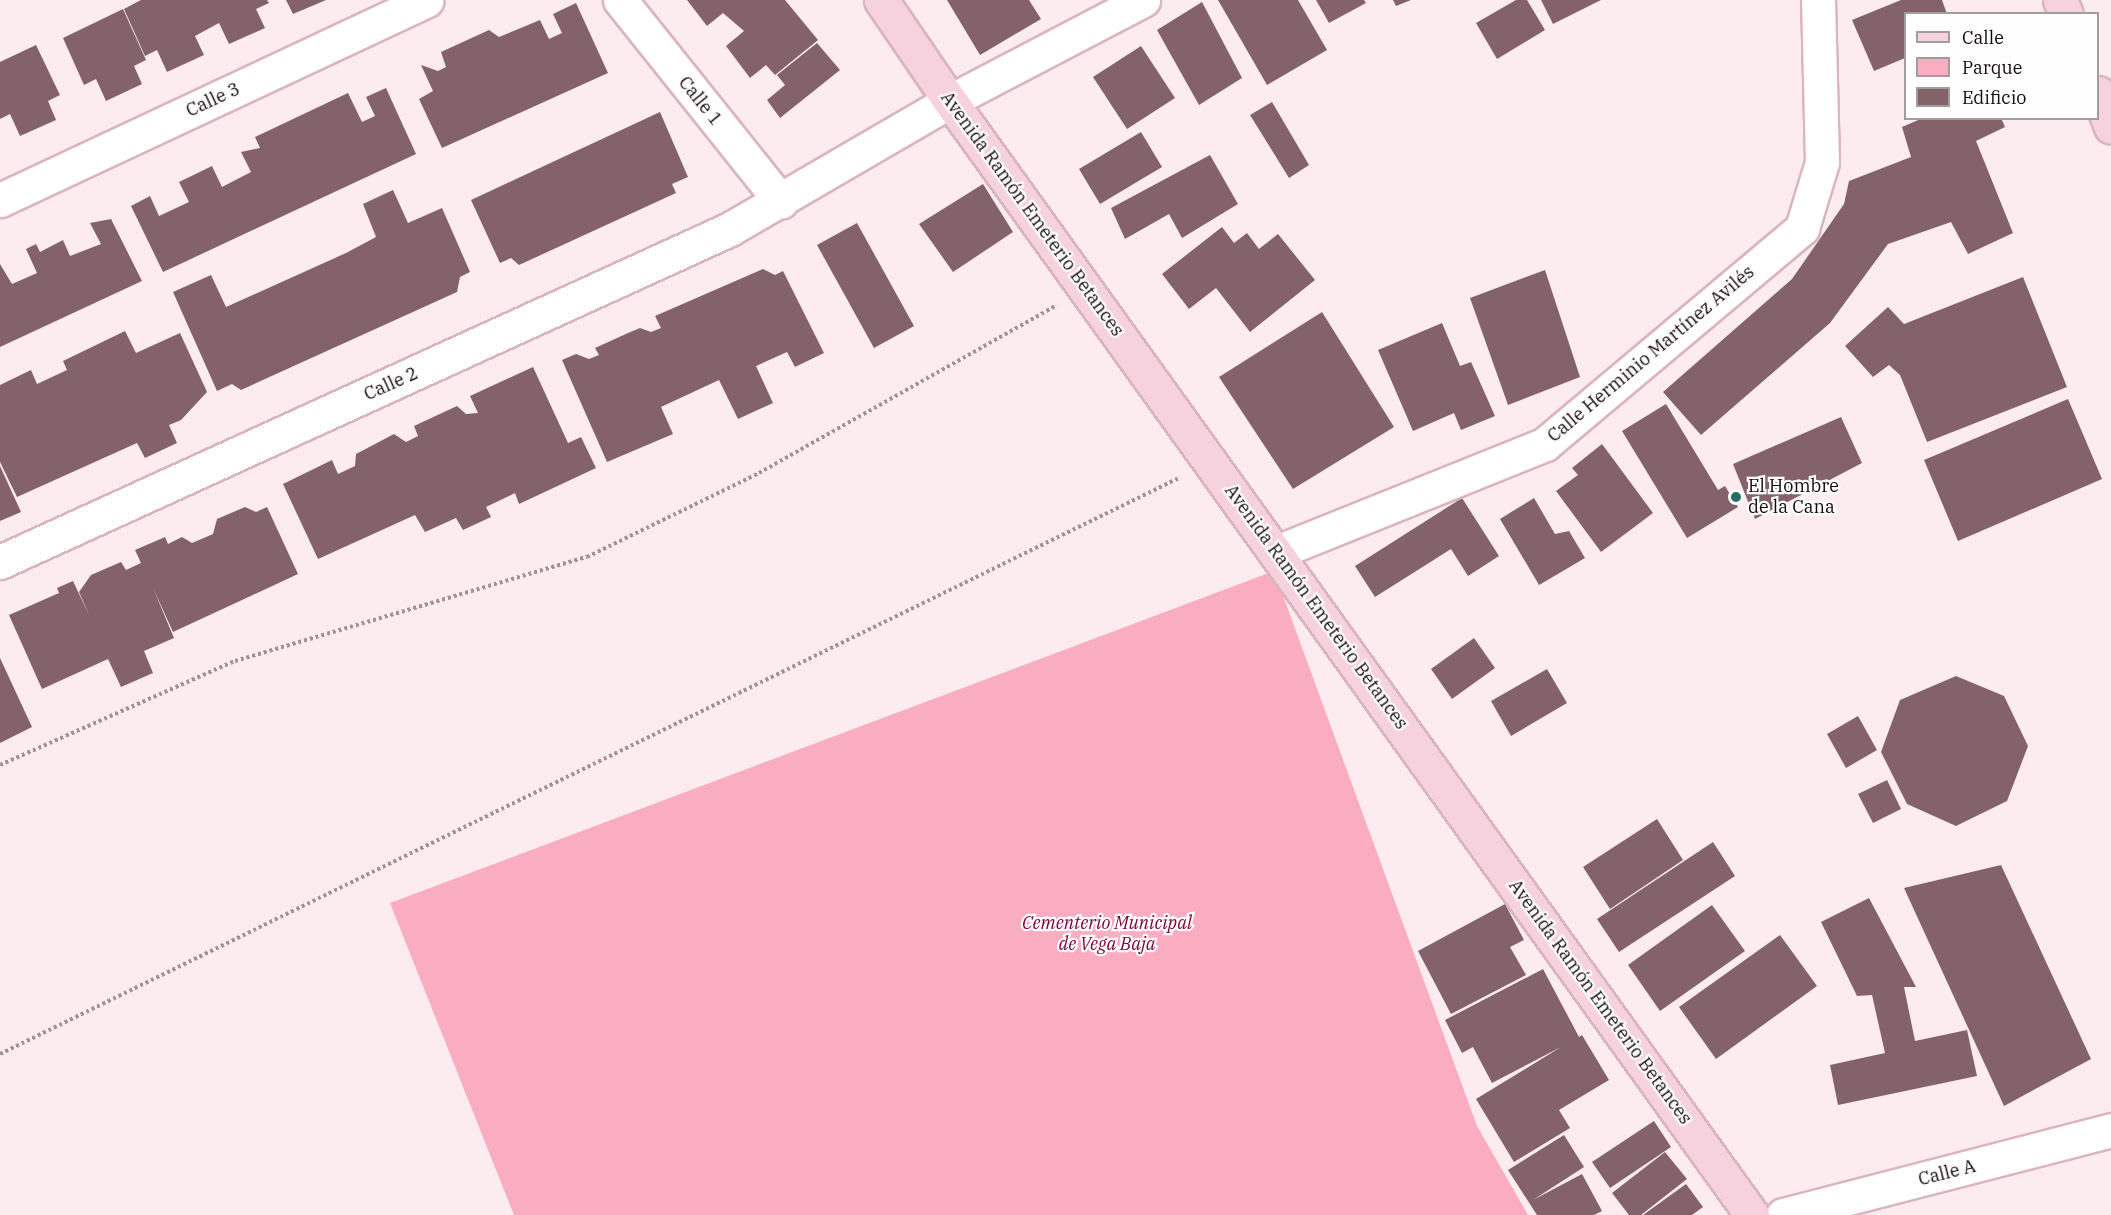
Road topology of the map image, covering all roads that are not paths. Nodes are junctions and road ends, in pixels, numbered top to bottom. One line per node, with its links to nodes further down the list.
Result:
1 (426, 0): 9 (street, Calle 3)
2 (620, 0): 10 (street, Calle 1)
3 (881, 0): 7 (street, Avenida Ramón Emeterio Betances)
4 (1143, 0): 7 (street, Calle 2)
5 (1818, 0): 11 (street, Calle Herminio Martínez Avilés)
6 (2099, 98): 8 (street)
7 (950, 101): 10 (street, Calle 2); 11 (street, Avenida Ramón Emeterio Betances)
8 (2111, 127)
9 (0, 200)
10 (780, 202): 12 (street, Calle 2)
11 (1277, 552): 14 (street, Avenida Ramón Emeterio Betances)
12 (0, 562)
13 (2111, 1130): 15 (street, Calle A)
14 (1752, 1215)
15 (1783, 1215)

